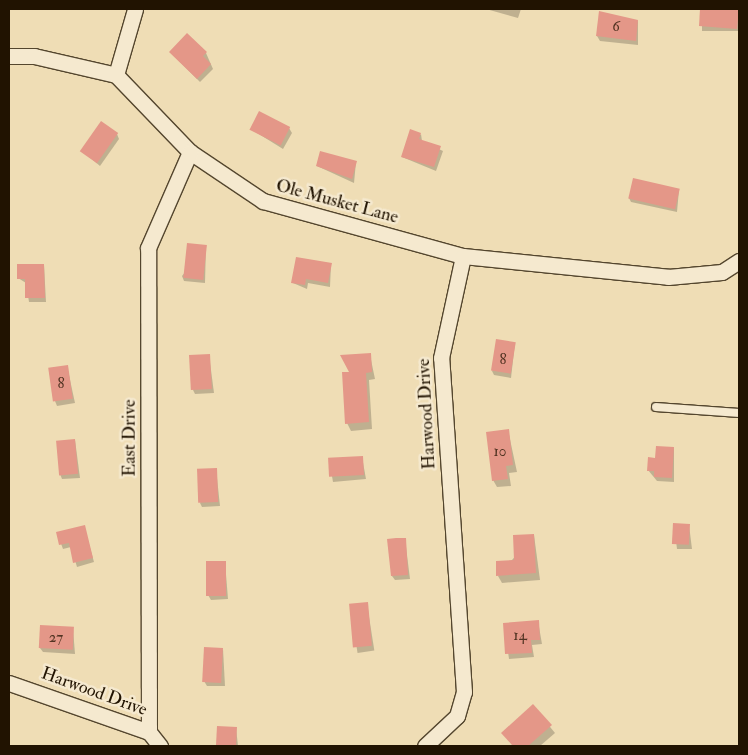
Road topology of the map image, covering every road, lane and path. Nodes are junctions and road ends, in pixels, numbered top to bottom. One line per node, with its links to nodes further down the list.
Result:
1 (135, 9): 3 (street)
2 (9, 56): 3 (street)
3 (116, 74): 4 (street, Ole Musket Lane)
4 (190, 152): 5 (street, Ole Musket Lane); 10 (street, East Drive)
5 (463, 256): 6 (street); 12 (street, Harwood Drive)
6 (739, 261)
7 (656, 407): 8 (lane)
8 (739, 413)
9 (9, 682): 10 (street, Harwood Drive)
10 (149, 732): 11 (street, Harwood Drive)
11 (160, 746)
12 (425, 746)

